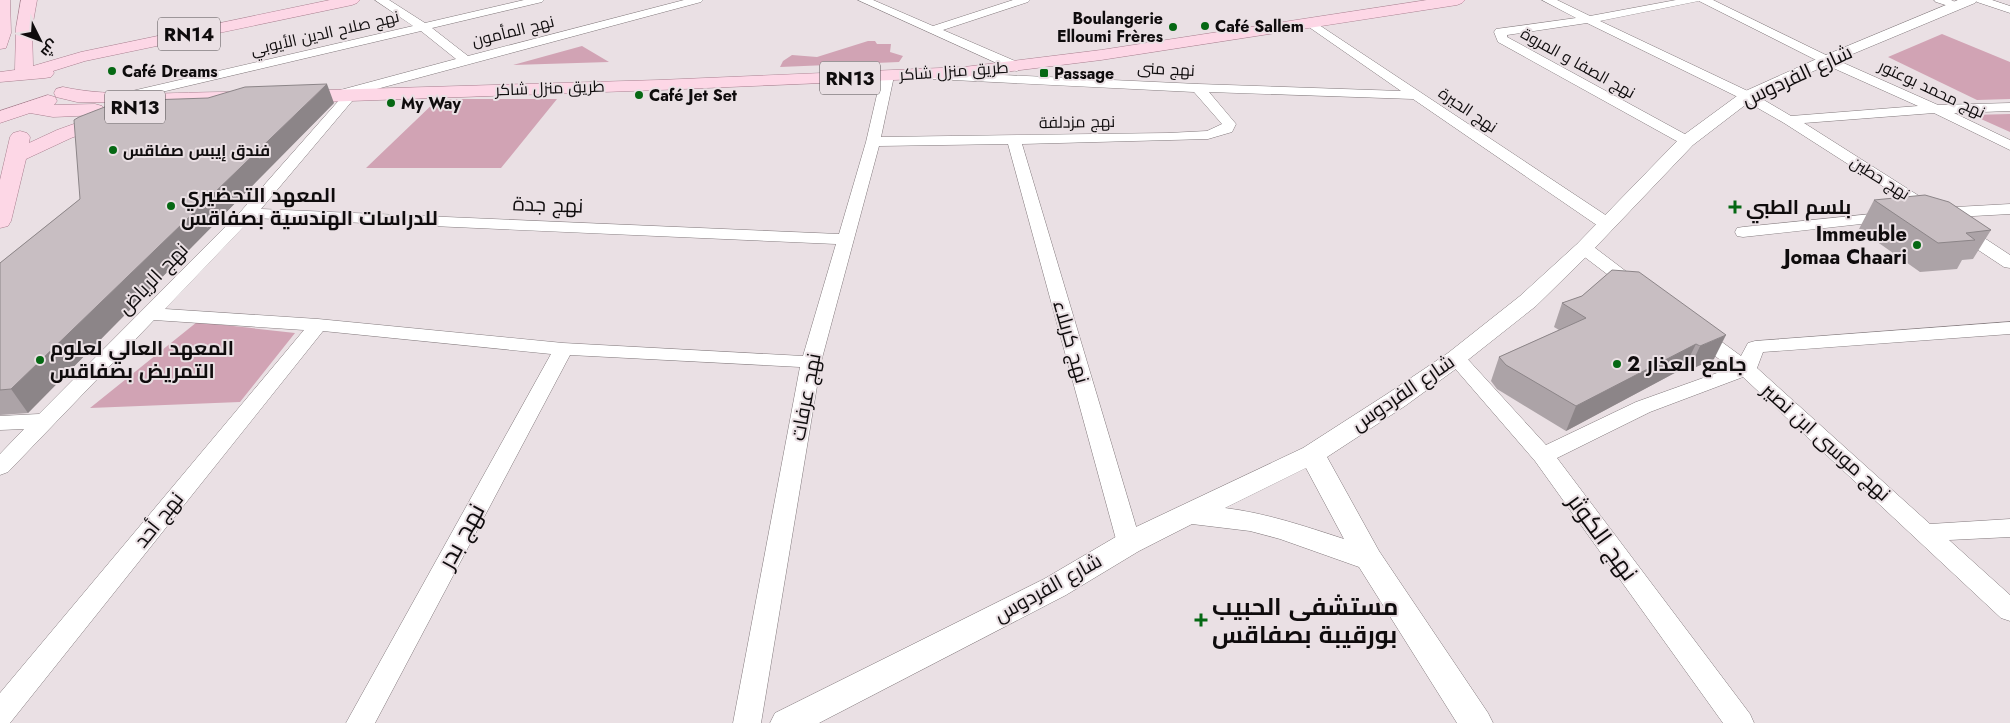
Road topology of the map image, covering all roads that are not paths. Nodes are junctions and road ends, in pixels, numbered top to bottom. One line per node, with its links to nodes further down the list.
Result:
1 (2, 0): 21 (main road)
2 (30, 0): 26 (main road)
3 (352, 0): 26 (main road, RN14)
4 (372, 0): 25 (main road, RN14)
5 (381, 0): 19 (street)
6 (538, 0): 19 (street, نهج صلاح الدين الأيوبي)
7 (697, 0): 22 (street, نهج المأمون)
8 (864, 0): 20 (street)
9 (1024, 0): 20 (street)
10 (1456, 0): 18 (main road, طريق منزل شاكر / RN13)
11 (1548, 0): 17 (street, نهج حطين)
12 (1694, 0): 17 (street, نهج الصفا و المروة)
13 (1704, 0): 23 (street, نهج محمد بوعتور)
14 (1981, 0): 16 (street)
15 (1956, 2): 23 (street, شارع الفردوس)
16 (2010, 10)
17 (1586, 20): 34 (street, نهج حطين); 44 (street, نهج الصفا و المروة)
18 (1310, 23): 24 (main road, طريق منزل شاكر / RN13); 33 (street, نهج الحيرة)
19 (423, 27): 22 (street); 36 (street, نهج صلاح الدين الأيوبي)
20 (932, 30): 24 (street)
21 (0, 44)
22 (466, 60): 32 (street, نهج المأمون)
23 (1826, 60): 34 (street, شارع الفردوس); 40 (street, نهج محمد بوعتور)
24 (1017, 67): 27 (main road, طريق منزل شاكر / RN13)
25 (99, 69)
26 (26, 74): 29 (main road); 30 (main road)
27 (916, 74): 28 (main road, طريق منزل شاكر / RN13); 31 (street, نهج منى)
28 (887, 76): 32 (main road, طريق منزل شاكر / RN13); 45 (street, نهج عرفات)
29 (0, 77)
30 (70, 86): 36 (main road, RN13); 39 (main road)
31 (1198, 88): 33 (street, نهج منى); 43 (street, نهج مزدلفة)
32 (345, 95): 35 (main road, طريق منزل شاكر / RN13); 49 (street, نهج الرياض)
33 (1414, 95): 52 (street, نهج الحيرة)
34 (1747, 96): 42 (street, نهج حطين); 44 (street, شارع الفردوس)
35 (274, 97)
36 (119, 98): 37 (main road, RN13)
37 (178, 105): 39 (main road, RN13); 47 (main road)
38 (2010, 107): 40 (street)
39 (28, 109): 41 (main road); 47 (main road)
40 (1936, 109): 42 (street); 46 (street, نهج محمد بوعتور)
41 (0, 117)
42 (1789, 120): 50 (street, نهج حطين)
43 (1014, 140): 45 (street, نهج مزدلفة); 74 (street, نهج كربلاء)
44 (1687, 140): 52 (street, شارع الفردوس)
45 (873, 142): 54 (street, نهج عرفات)
46 (2010, 146)
47 (18, 156): 51 (main road)
48 (2010, 209): 50 (street)
49 (248, 213): 54 (street, نهج جدة); 58 (street, نهج الرياض)
50 (1935, 213): 53 (street); 56 (street, نهج حطين)
51 (0, 221)
52 (1607, 224): 55 (street, شارع الفردوس)
53 (1743, 232)
54 (846, 239): 64 (street, نهج عرفات)
55 (1584, 248): 57 (street); 63 (street, شارع الفردوس)
56 (2010, 263)
57 (1653, 300)
58 (150, 314): 60 (street); 66 (street, نهج الرياض)
59 (1684, 323): 65 (street, نهج موسى ابن نصير)
60 (318, 326): 62 (street); 77 (street, نهج أحد)
61 (2010, 328): 65 (street)
62 (563, 349): 64 (street); 78 (street, نهج بدر)
63 (1456, 358): 68 (street, شارع الفردوس); 69 (street, نهج الكوثر)
64 (811, 362): 79 (street, نهج عرفات)
65 (1746, 369): 69 (street); 73 (street, نهج موسى ابن نصير)
66 (46, 421): 67 (street); 70 (street, نهج الرياض)
67 (0, 423)
68 (1312, 454): 71 (street, شارع الفردوس); 75 (street)
69 (1543, 456): 82 (street, نهج الكوثر)
70 (0, 466)
71 (1189, 514): 74 (street, شارع الفردوس); 75 (street)
72 (2010, 528): 73 (street)
73 (1926, 533): 76 (street, نهج موسى ابن نصير)
74 (1129, 543): 80 (street, شارع الفردوس)
75 (1369, 559): 81 (street)
76 (2010, 611)
77 (0, 714)
78 (360, 723)
79 (746, 723)
80 (787, 723)
81 (1476, 723)
82 (1740, 723)

